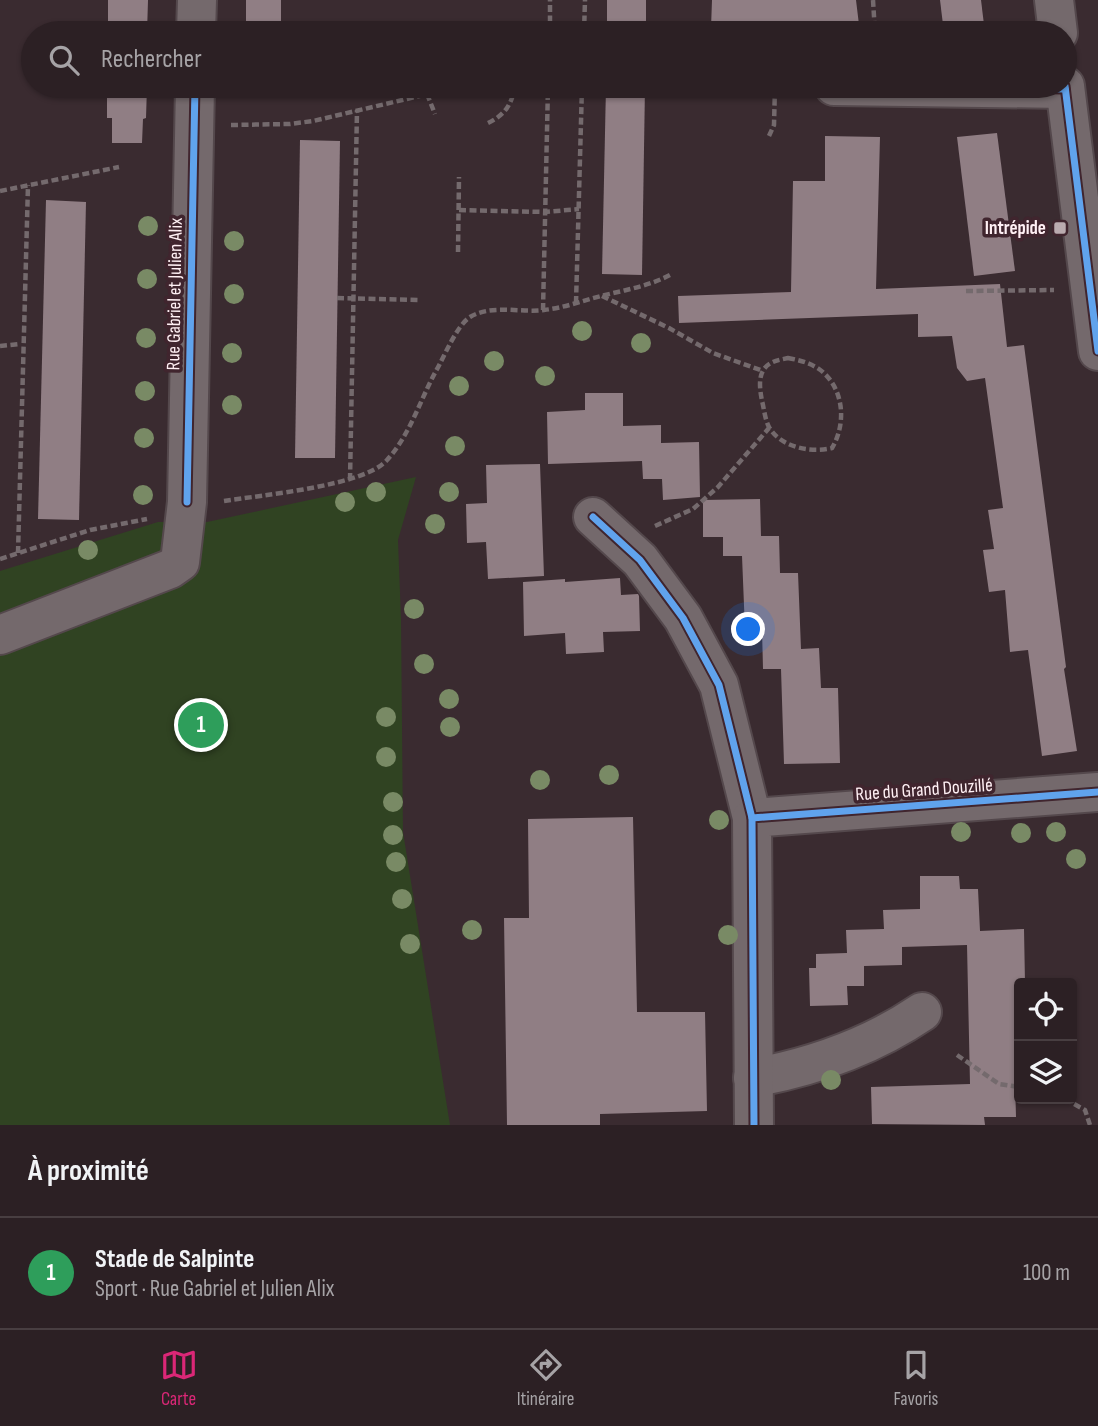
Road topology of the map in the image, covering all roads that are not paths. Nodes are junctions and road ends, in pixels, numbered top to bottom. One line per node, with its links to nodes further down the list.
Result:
1 (197, 0): 3 (street)
2 (1054, 0): 4 (street)
3 (196, 21)
4 (1057, 21)
5 (195, 98): 9 (street, Rue Gabriel et Julien Alix)
6 (1066, 98): 7 (street)
7 (1098, 351)
8 (593, 517): 11 (street)
9 (0, 635)
10 (1098, 792): 11 (street, Rue du Grand Douzillé)
11 (752, 818): 13 (street)
12 (922, 1012): 13 (street)
13 (753, 1078): 14 (street)
14 (754, 1125)

